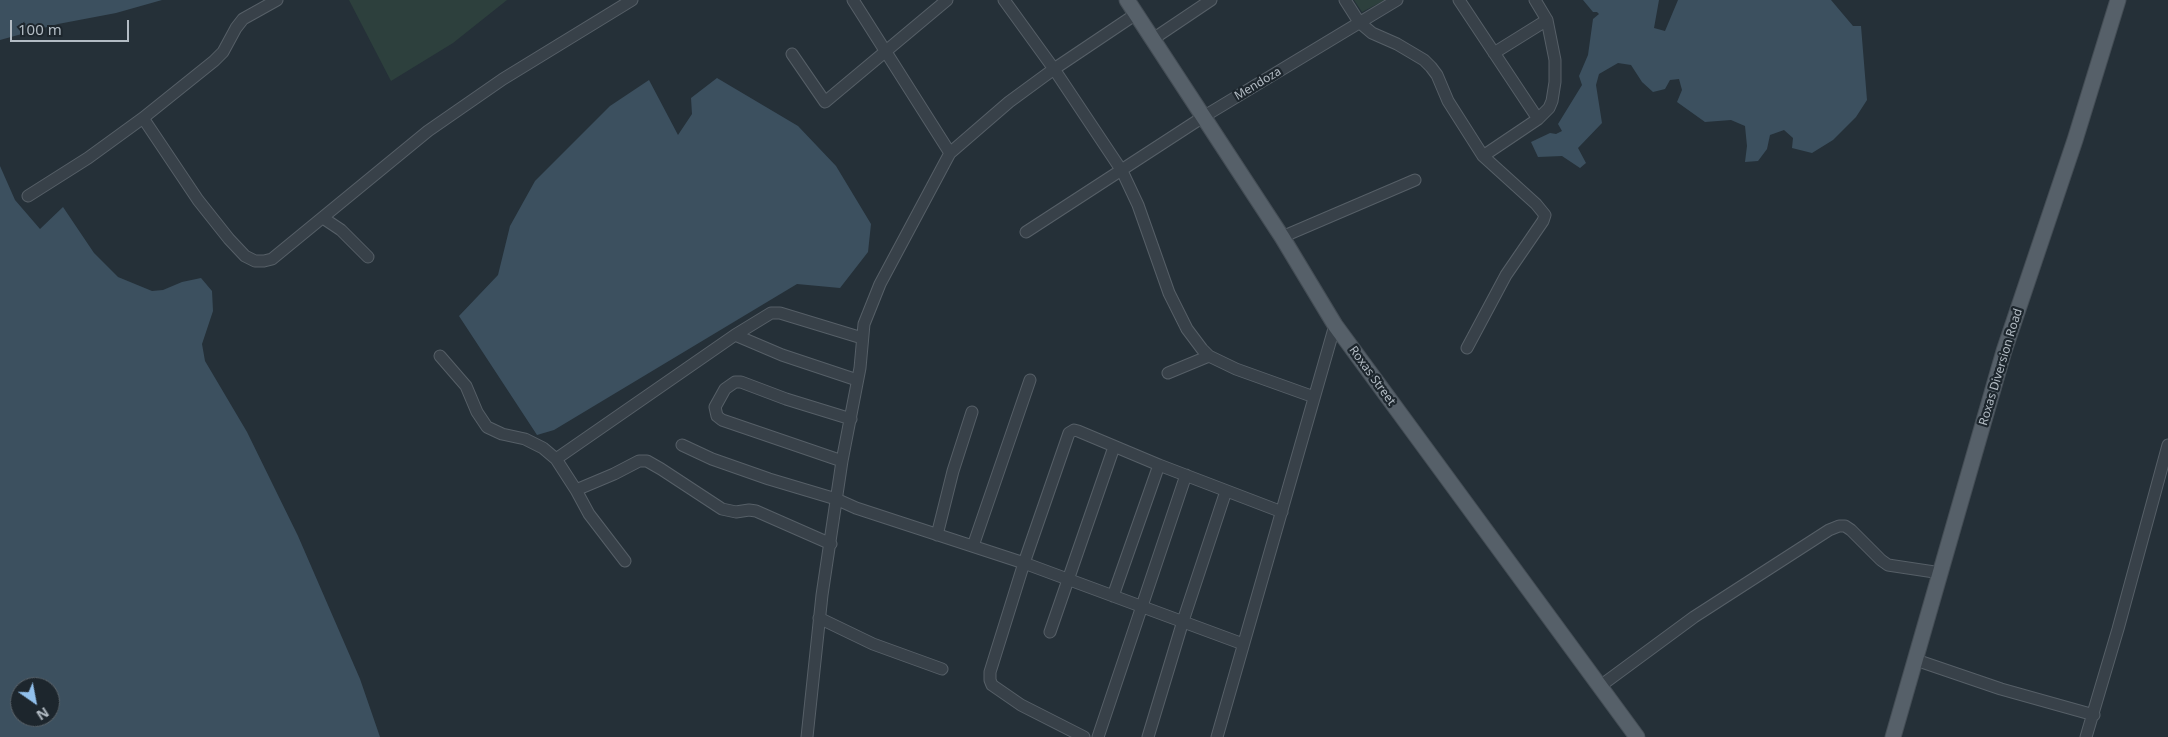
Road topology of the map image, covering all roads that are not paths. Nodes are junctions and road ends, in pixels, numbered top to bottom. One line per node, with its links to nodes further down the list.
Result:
1 (277, 0): 23 (street)
2 (632, 0): 13 (street)
3 (853, 0): 18 (street)
4 (947, 0): 18 (street)
5 (1004, 0): 21 (street)
6 (1127, 0): 14 (main road, Roxas Street)
7 (1211, 0): 17 (street)
8 (1345, 0): 16 (street)
9 (1397, 0): 16 (street, Mendoza)
10 (1459, 0): 20 (street)
11 (1536, 0): 15 (street)
12 (2118, 0): 62 (main road, Roxas Diversion Road)
13 (618, 4): 30 (street)
14 (1136, 14): 17 (main road, Roxas Street); 21 (street)
15 (1547, 20): 20 (street); 24 (street)
16 (1359, 22): 22 (street, Mendoza); 26 (street)
17 (1153, 39): 22 (main road, Roxas Street)
18 (886, 51): 19 (street); 25 (street)
19 (792, 54)
20 (1494, 54): 24 (street)
21 (1054, 69): 25 (street); 27 (street)
22 (1203, 117): 27 (street, Mendoza); 32 (main road, Roxas Street)
23 (143, 118): 29 (street); 30 (street)
24 (1538, 119): 26 (street)
25 (950, 153): 36 (street)
26 (1483, 156): 37 (street)
27 (1122, 171): 31 (street, Mendoza); 39 (street)
28 (1415, 180): 32 (street)
29 (28, 196)
30 (323, 218): 33 (street)
31 (1026, 232)
32 (1282, 236): 34 (main road, Roxas Street)
33 (368, 256)
34 (1335, 325): 43 (street); 72 (main road, Roxas Street)
35 (735, 335): 36 (street); 41 (street); 49 (street)
36 (862, 338): 41 (street)
37 (1466, 348)
38 (440, 356): 49 (street)
39 (1209, 356): 40 (street); 43 (street)
40 (1168, 372)
41 (857, 380): 45 (street)
42 (1030, 380): 59 (street)
43 (1314, 397): 56 (street)
44 (972, 412): 57 (street)
45 (851, 419): 50 (street); 50 (street)
46 (2168, 445): 73 (street)
47 (682, 446): 55 (street)
48 (1114, 447): 51 (street); 61 (street); 63 (street)
49 (556, 460): 53 (street)
50 (842, 461): 55 (street)
51 (1158, 465): 52 (street); 64 (street)
52 (1186, 475): 54 (street); 65 (street)
53 (576, 490): 58 (street); 60 (street)
54 (1226, 491): 56 (street); 67 (street)
55 (836, 499): 57 (street); 58 (street)
56 (1282, 512): 69 (street)
57 (937, 535): 59 (street)
58 (831, 544): 66 (street)
59 (973, 546): 61 (street)
60 (625, 561)
61 (1024, 563): 63 (street); 75 (street)
62 (1940, 573): 70 (main road, Roxas Diversion Road); 72 (street)
63 (1068, 579): 64 (street); 68 (street)
64 (1113, 596): 65 (street)
65 (1140, 606): 67 (street); 76 (street)
66 (819, 618): 71 (street); 74 (street)
67 (1183, 621): 69 (street); 77 (street)
68 (1050, 632)
69 (1243, 644): 78 (street)
70 (1916, 660): 73 (street); 80 (main road, Roxas Diversion Road)
71 (942, 669)
72 (1599, 687): 79 (main road, Roxas Street)
73 (2094, 715): 81 (street)
74 (806, 737)
75 (1084, 737)
76 (1098, 737)
77 (1148, 737)
78 (1217, 737)
79 (1637, 737)
80 (1893, 737)
81 (2086, 737)

